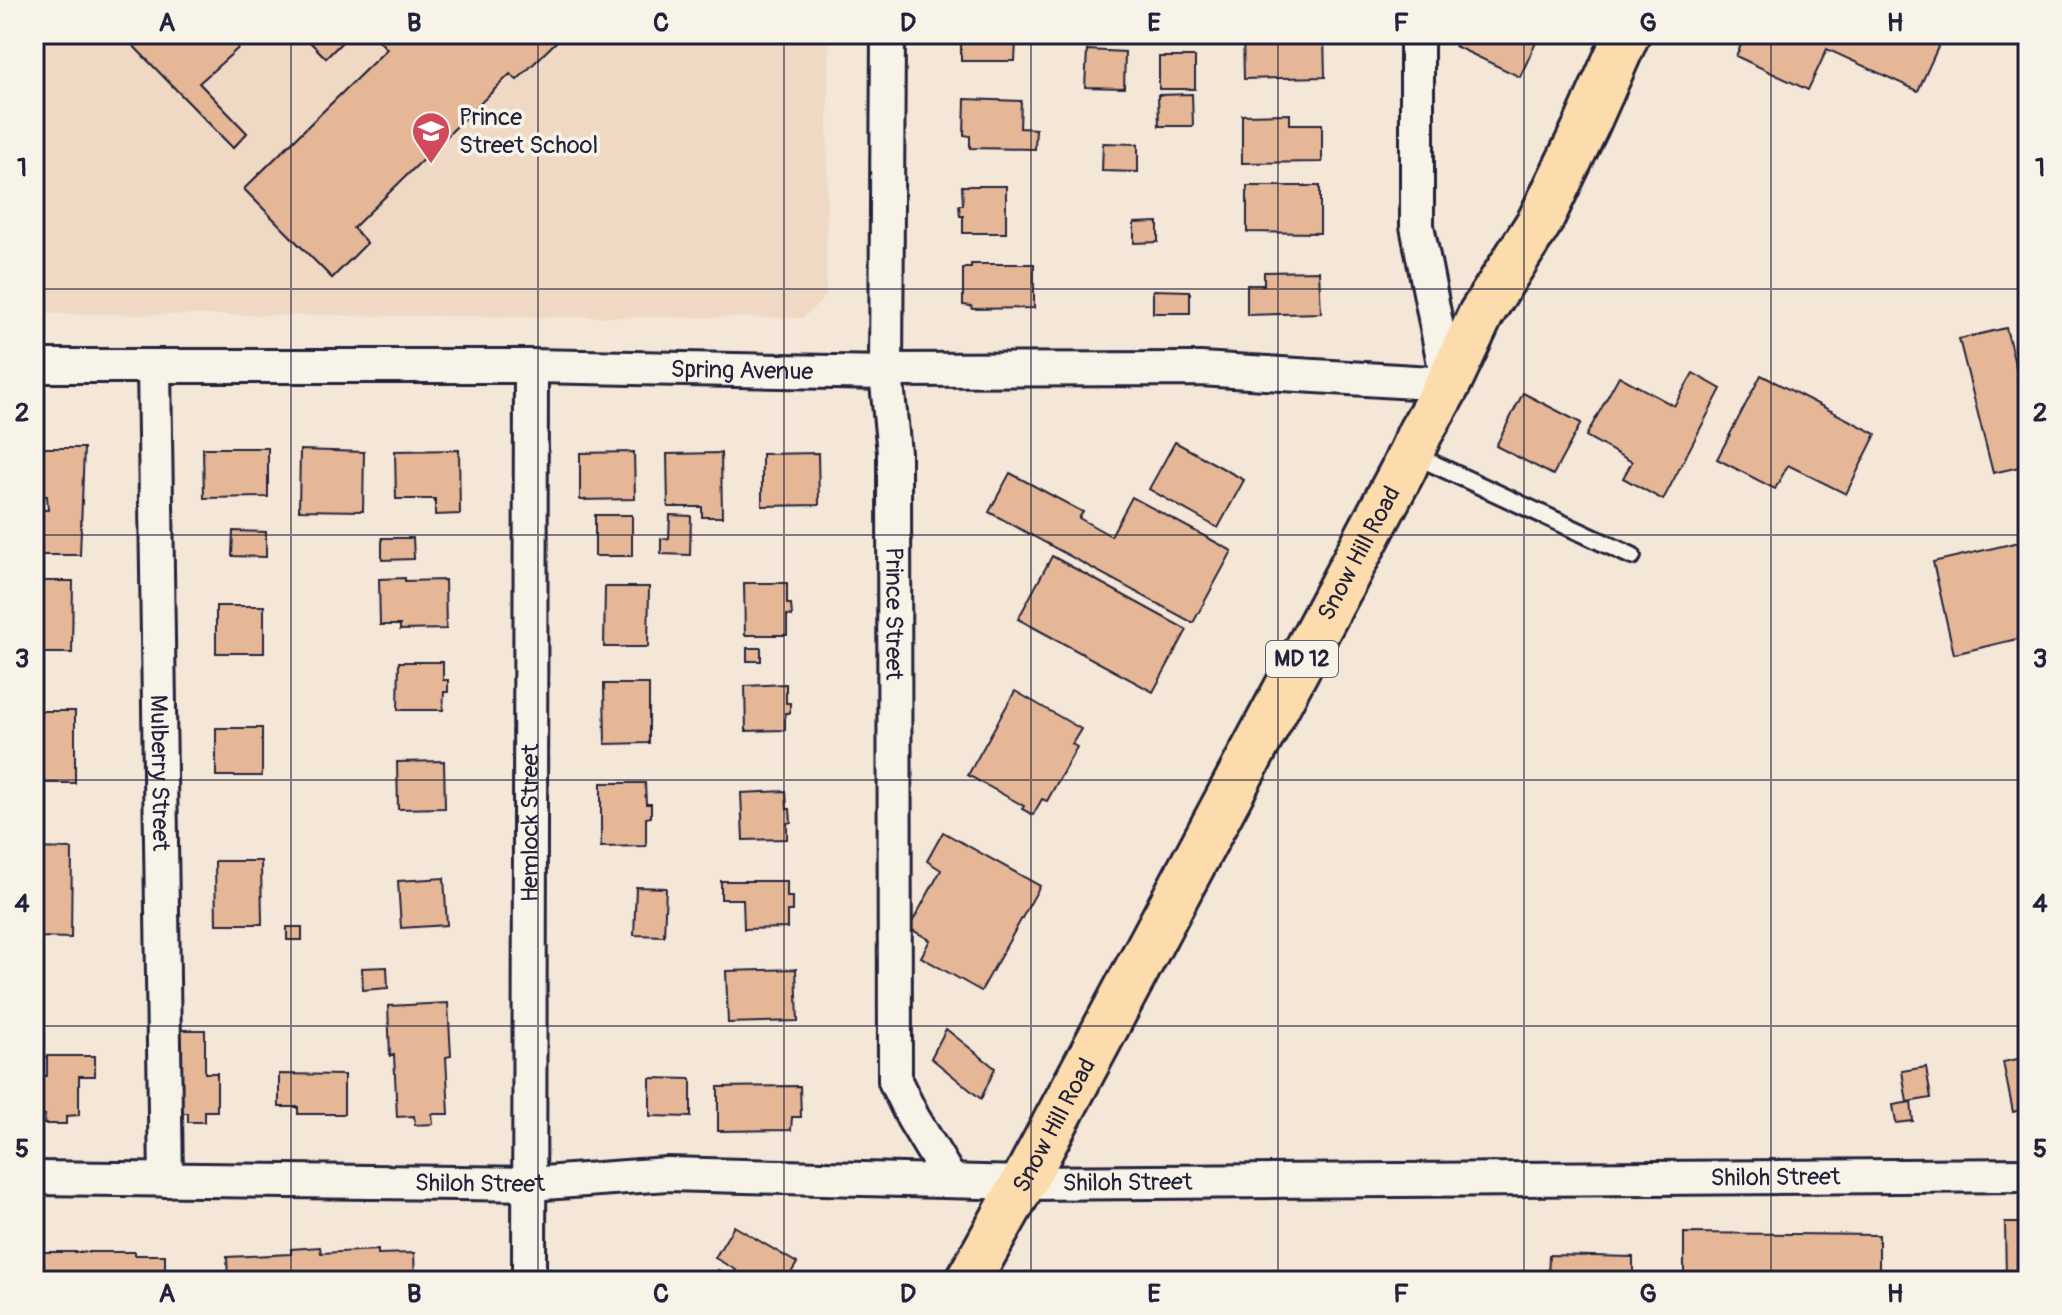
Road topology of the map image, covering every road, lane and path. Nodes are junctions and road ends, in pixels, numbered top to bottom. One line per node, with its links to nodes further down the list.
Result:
1 (888, 34): 7 (street, Prince Street)
2 (1417, 34): 8 (street)
3 (1627, 34): 8 (main road, Snow Hill Road / MD 12)
4 (34, 366): 6 (street, Spring Avenue)
5 (531, 366): 6 (street, Spring Avenue); 7 (street, Spring Avenue); 16 (street, Hemlock Street)
6 (154, 367): 13 (street, Mulberry Street)
7 (886, 373): 8 (street, Spring Avenue); 14 (street, Prince Street)
8 (1448, 384): 9 (main road, Snow Hill Road / MD 12)
9 (1411, 453): 10 (lane); 15 (main road, Snow Hill Road / MD 12)
10 (1632, 556)
11 (2028, 1175): 15 (street, Shiloh Street)
12 (34, 1178): 13 (street, Shiloh Street)
13 (166, 1180): 16 (street, Shiloh Street)
14 (951, 1181): 15 (street, Shiloh Street); 16 (street, Shiloh Street)
15 (1023, 1183): 18 (main road, Snow Hill Road / MD 12)
16 (530, 1184): 17 (street, Hemlock Street)
17 (529, 1281)
18 (968, 1281)

